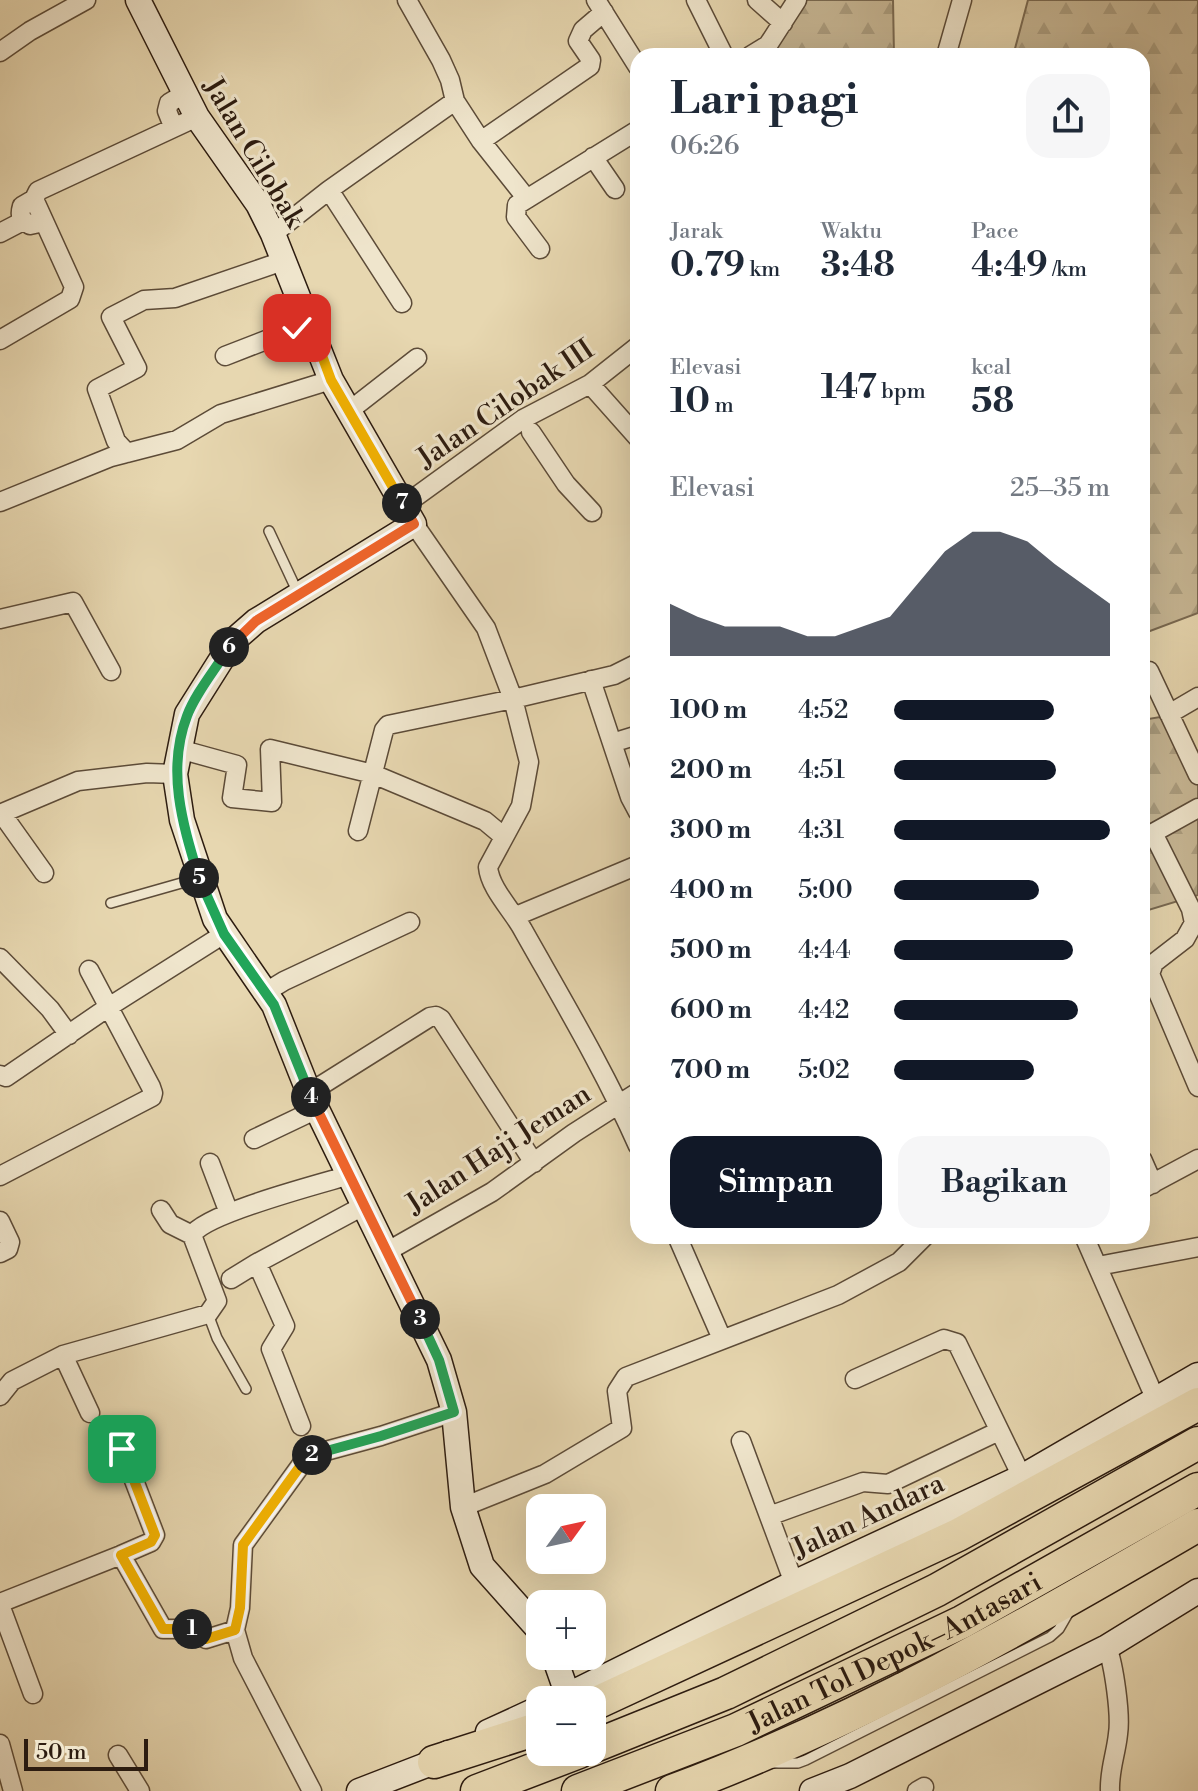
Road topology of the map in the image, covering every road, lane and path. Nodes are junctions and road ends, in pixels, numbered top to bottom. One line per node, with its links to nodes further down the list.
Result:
1 (86, 0): 13 (street)
2 (138, 0): 15 (street, Jalan Cilobak)
3 (407, 0): 16 (street)
4 (696, 0): 10 (street)
5 (757, 0): 9 (street)
6 (797, 0): 9 (street)
7 (962, 0): 12 (street)
8 (600, 6): 14 (street); 20 (street)
9 (783, 23): 11 (street)
10 (720, 48)
11 (764, 48)
12 (948, 48)
13 (0, 52)
14 (630, 54)
15 (184, 94): 17 (street, Jalan Cilobak); 18 (street)
16 (455, 101): 20 (street); 23 (street)
17 (197, 117): 18 (street); 29 (street, Jalan Cilobak)
18 (173, 126): 24 (street)
19 (630, 135): 21 (street)
20 (481, 141): 25 (street)
21 (593, 157): 22 (street); 25 (street)
22 (615, 189)
23 (329, 190): 29 (street); 32 (street)
24 (34, 199): 26 (street); 27 (street)
25 (527, 199): 30 (street)
26 (23, 221): 27 (street); 28 (street)
27 (44, 222): 34 (street)
28 (0, 233)
29 (273, 234): 31 (street, Jalan Cilobak)
30 (540, 249)
31 (283, 261): 33 (street, Jalan Cilobak); 43 (street)
32 (402, 303)
33 (310, 323): 36 (street); 38 (street, Jalan Cilobak)
34 (0, 340)
35 (630, 352): 39 (street, Jalan Cilobak III)
36 (225, 356)
37 (417, 358): 40 (street)
38 (331, 380): 40 (street, Jalan Cilobak); 43 (street)
39 (590, 384): 41 (street, Jalan Cilobak III); 42 (street)
40 (349, 411): 46 (street, Jalan Cilobak)
41 (526, 424): 45 (street); 46 (street, Jalan Cilobak III)
42 (630, 429)
43 (127, 453): 44 (street)
44 (0, 502)
45 (592, 512)
46 (409, 515): 48 (street); 55 (street, Jalan Cilobak)
47 (269, 531): 48 (lane)
48 (300, 596): 59 (street)
49 (0, 619): 51 (street)
50 (630, 667): 53 (street)
51 (111, 671)
52 (1150, 673): 56 (street)
53 (591, 680): 55 (street); 58 (street)
54 (1198, 697): 56 (street)
55 (513, 699): 61 (street); 68 (street, Jalan Cilobak)
56 (1169, 714): 62 (street)
57 (630, 737): 58 (street)
58 (612, 743): 63 (street)
59 (179, 749): 60 (street); 61 (street)
60 (175, 774): 65 (street); 72 (street)
61 (373, 774): 66 (street); 68 (street)
62 (1198, 775)
63 (630, 797)
64 (1198, 808): 67 (street)
65 (1, 814): 71 (street)
66 (358, 831)
67 (1150, 835)
68 (503, 836): 74 (street, Jalan Cilobak)
69 (1150, 839): 77 (street)
70 (630, 868): 74 (street)
71 (44, 873)
72 (199, 878): 73 (lane); 76 (street)
73 (111, 903)
74 (516, 916): 89 (street, Jalan Cilobak)
75 (410, 922): 82 (street)
76 (224, 934): 82 (street); 83 (street)
77 (1192, 941): 80 (street)
78 (0, 958): 84 (street)
79 (89, 970): 83 (street)
80 (1150, 974)
81 (1150, 991): 86 (street)
82 (266, 992): 88 (street)
83 (107, 1008): 84 (street); 96 (street)
84 (69, 1035): 85 (street)
85 (0, 1075)
86 (1198, 1087)
87 (630, 1097): 89 (street, Jalan Haji Jeman)
88 (313, 1101): 91 (street); 94 (street); 95 (street)
89 (619, 1103): 90 (street, Jalan Cilobak); 94 (street, Jalan Haji Jeman)
90 (630, 1128)
91 (254, 1139)
92 (1198, 1159): 97 (street)
93 (210, 1163): 100 (street)
94 (534, 1163): 107 (street, Jalan Haji Jeman)
95 (350, 1175): 98 (street); 100 (street)
96 (0, 1176)
97 (1150, 1184)
98 (365, 1205): 107 (street); 109 (street)
99 (161, 1210): 102 (street)
100 (229, 1213): 102 (street)
101 (0, 1221): 108 (street)
102 (192, 1235): 112 (street)
103 (680, 1244): 113 (street)
104 (917, 1244): 113 (street)
105 (1088, 1244): 110 (street)
106 (1198, 1247): 110 (street)
107 (388, 1251): 121 (street)
108 (0, 1253)
109 (257, 1263): 111 (street); 123 (street)
110 (1098, 1266): 119 (street)
111 (231, 1279)
112 (208, 1314): 114 (street); 117 (lane)
113 (722, 1339): 130 (street)
114 (63, 1355): 118 (street); 122 (street)
115 (1198, 1375): 119 (street, Jalan Andara)
116 (855, 1379): 124 (street)
117 (246, 1389)
118 (0, 1396)
119 (1155, 1398): 128 (street, Jalan Andara)
120 (1198, 1404): 141 (highway)
121 (454, 1412): 130 (street); 138 (street)
122 (90, 1413)
123 (301, 1426)
124 (999, 1431): 128 (street); 131 (street)
125 (741, 1441): 131 (street)
126 (1198, 1443): 145 (highway, Jalan Tol Depok–Antasari)
127 (122, 1449): 133 (street)
128 (1022, 1477): 134 (street, Jalan Andara)
129 (1198, 1489): 156 (highway, Jalan Tol Depok–Antasari)
130 (463, 1507): 137 (street)
131 (769, 1516): 134 (street)
132 (1198, 1525): 157 (highway)
133 (121, 1555): 136 (street); 138 (street)
134 (794, 1583): 140 (street, Jalan Andara)
135 (1198, 1591): 139 (street)
136 (0, 1604): 142 (street)
137 (526, 1615)
138 (235, 1630): 153 (street)
139 (1107, 1647): 150 (street); 159 (street)
140 (599, 1686)
141 (606, 1686)
142 (33, 1694)
143 (526, 1714): 148 (street)
144 (526, 1732): 148 (highway)
145 (606, 1741)
146 (0, 1744): 151 (street)
147 (118, 1755): 152 (street)
148 (434, 1762): 154 (street)
149 (542, 1766): 155 (highway)
150 (855, 1783): 158 (street)
151 (13, 1791)
152 (140, 1791)
153 (312, 1791)
154 (359, 1791)
155 (477, 1791)
156 (578, 1791)
157 (672, 1791)
158 (812, 1791)
159 (1110, 1791)

